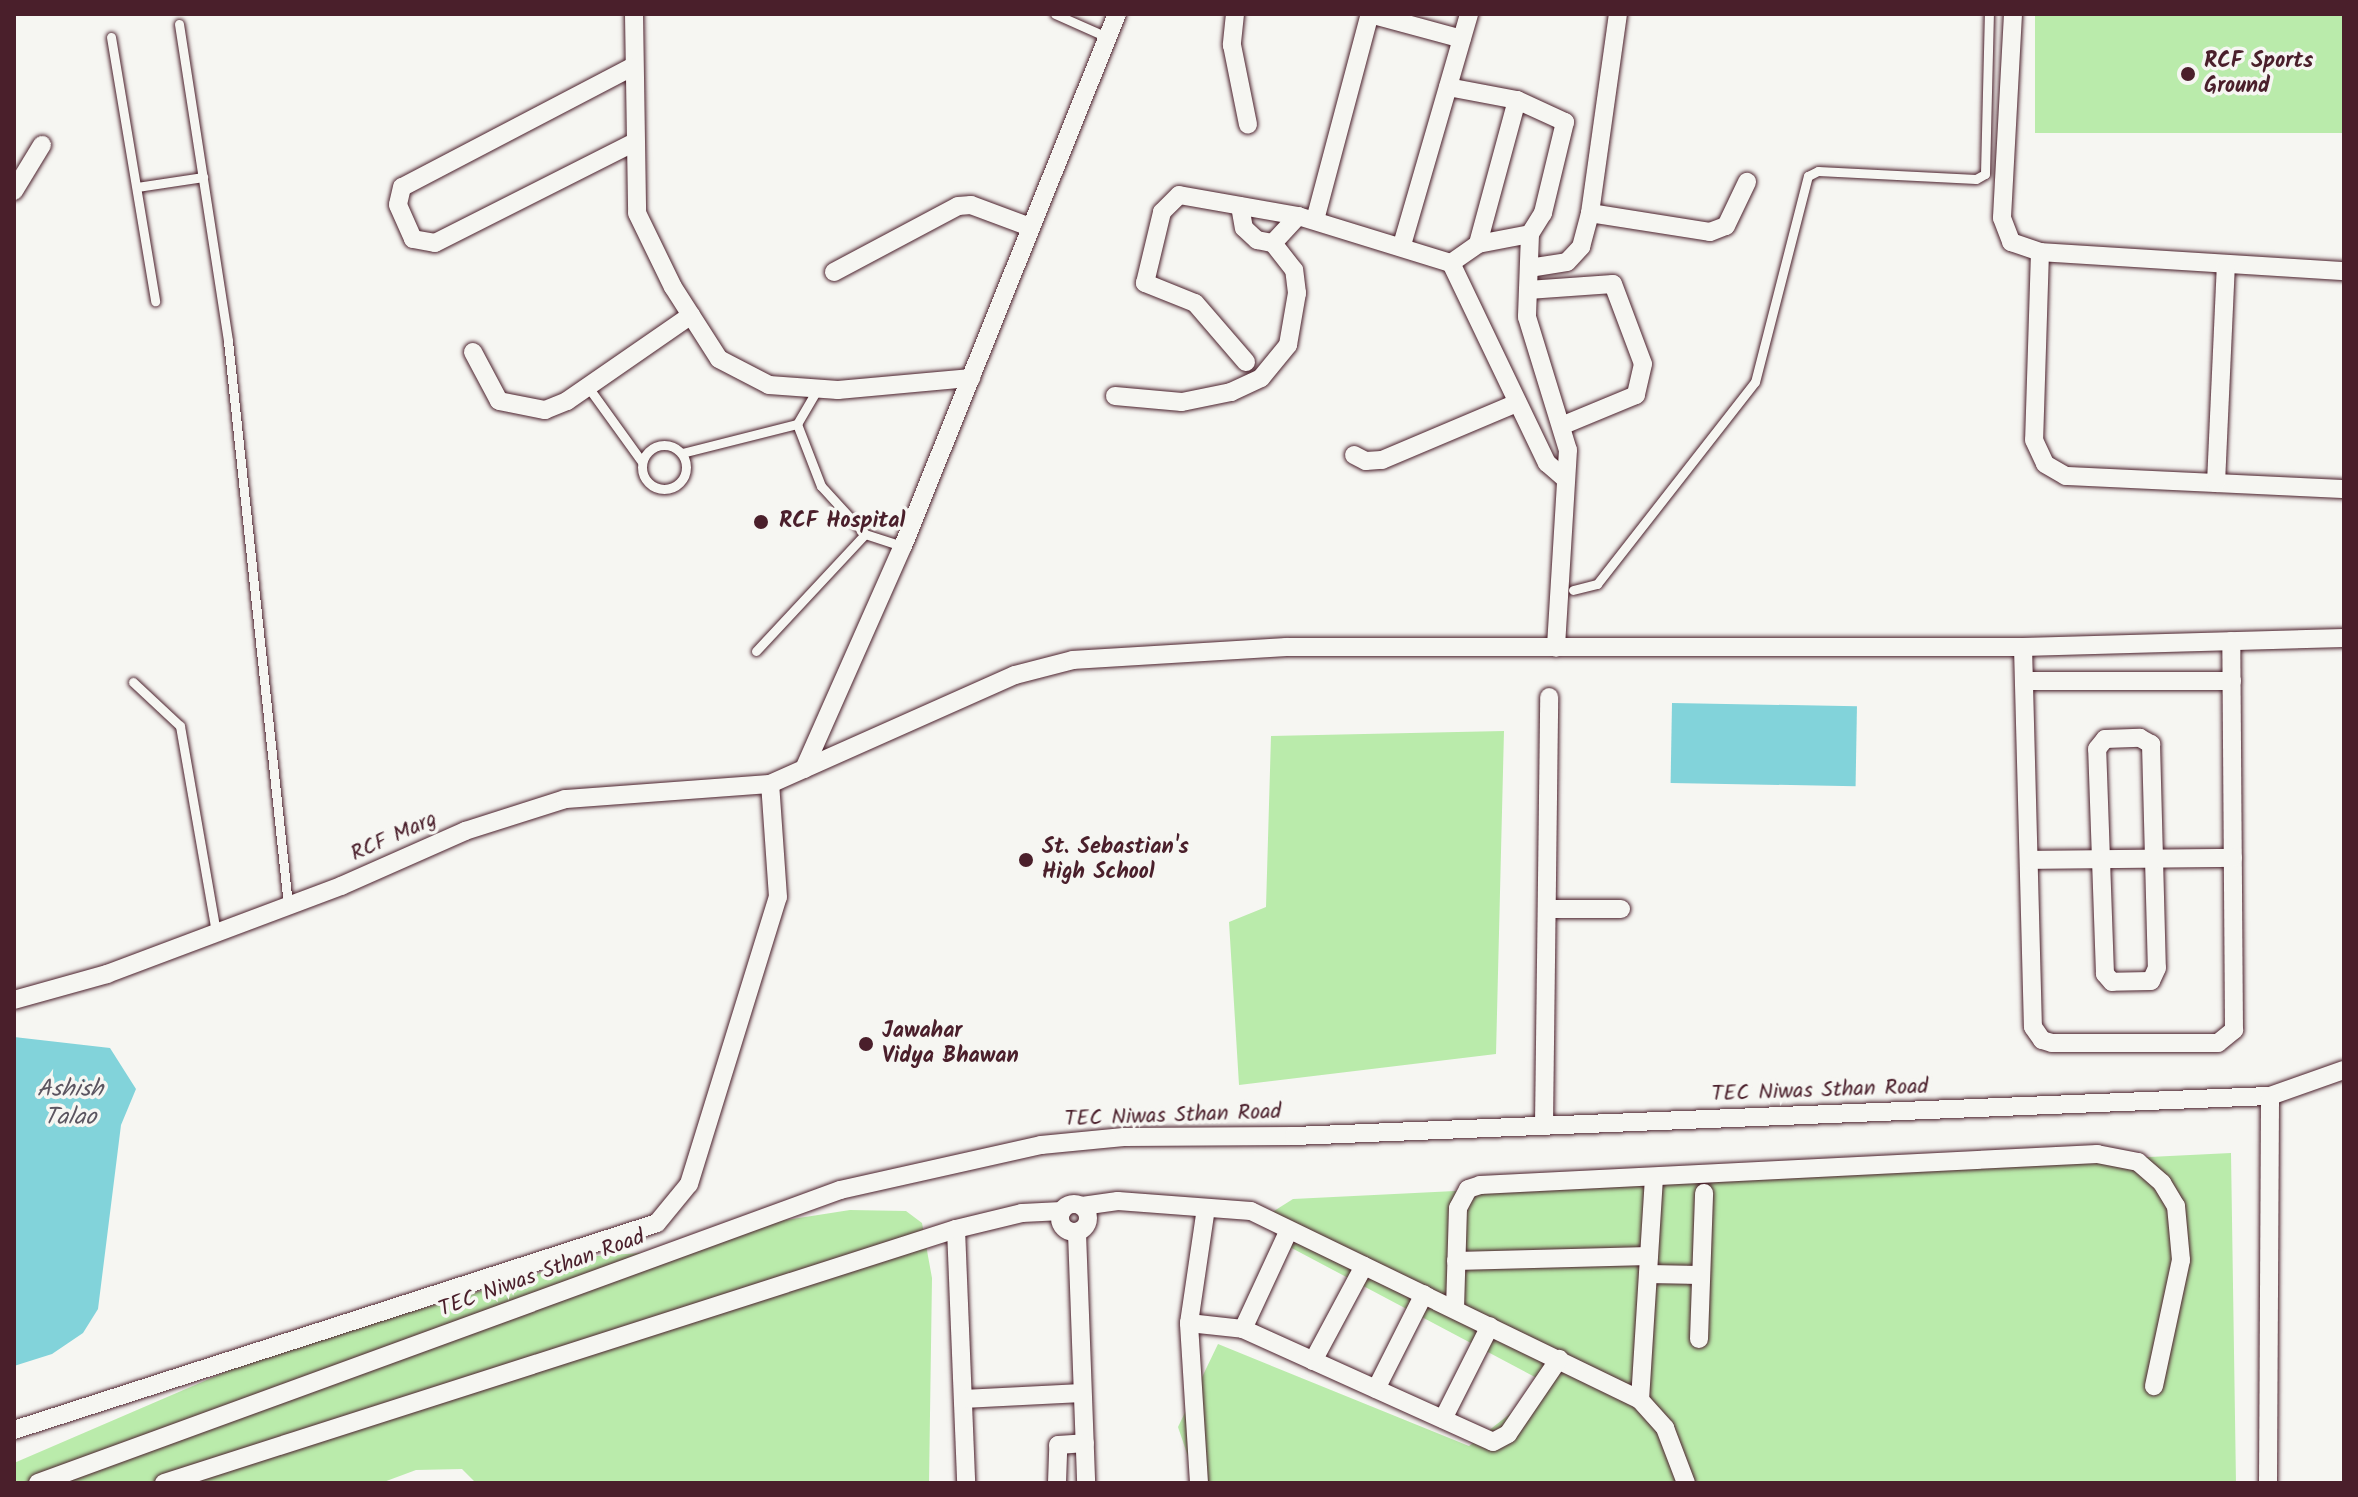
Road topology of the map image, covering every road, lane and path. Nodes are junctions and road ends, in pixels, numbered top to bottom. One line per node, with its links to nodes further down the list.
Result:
1 (634, 14): 14 (street)
2 (1055, 14): 12 (lane)
3 (1117, 14): 12 (street)
4 (1235, 14): 17 (street)
5 (1370, 14): 13 (street); 26 (street)
6 (1469, 14): 13 (street)
7 (1618, 14): 25 (street)
8 (1989, 14): 60 (lane)
9 (2013, 14): 32 (street)
10 (179, 24): 20 (lane)
11 (111, 37): 22 (lane)
12 (1107, 37): 27 (street)
13 (1462, 39): 15 (street)
14 (632, 67): 18 (street); 18 (street)
15 (1448, 87): 16 (street); 31 (street)
16 (1517, 100): 28 (street); 30 (street)
17 (1248, 124)
18 (635, 142): 40 (street)
19 (42, 145): 23 (street)
20 (203, 177): 22 (lane); 76 (lane)
21 (1747, 182): 25 (street)
22 (137, 187): 39 (lane)
23 (14, 191)
24 (1240, 206): 26 (street); 29 (street); 43 (street)
25 (1590, 213): 35 (street)
26 (1306, 218): 29 (street); 31 (street)
27 (1030, 227): 37 (street); 44 (street)
28 (1530, 234): 30 (street); 35 (street)
29 (1273, 243): 42 (street)
30 (1478, 244): 33 (street)
31 (1402, 245): 33 (street)
32 (2040, 252): 34 (street); 56 (street)
33 (1451, 263): 49 (street)
34 (2226, 264): 36 (street); 56 (street)
35 (1529, 268): 38 (street)
36 (2344, 271)
37 (834, 272)
38 (1528, 290): 51 (street); 51 (street)
39 (155, 301)
40 (691, 315): 46 (street); 47 (street)
41 (473, 352): 46 (street)
42 (1271, 360): 43 (street); 45 (street)
43 (1246, 362): 45 (street)
44 (971, 378): 47 (street); 59 (street)
45 (1242, 386): 48 (street)
46 (588, 387): 54 (lane)
47 (818, 388): 50 (lane)
48 (1115, 396)
49 (1517, 403): 53 (street); 55 (street)
50 (797, 424): 52 (lane); 58 (lane)
51 (1561, 426): 55 (street)
52 (682, 453): 54 (lane); 54 (lane)
53 (1354, 455)
54 (642, 462)
55 (1563, 477): 64 (street)
56 (2216, 483): 57 (street)
57 (2344, 489)
58 (865, 534): 59 (lane); 65 (lane)
59 (903, 546): 70 (street)
60 (1573, 590)
61 (2344, 638): 62 (street, RCF Marg)
62 (2231, 641): 63 (street, RCF Marg); 67 (street)
63 (2023, 647): 64 (street, RCF Marg); 66 (street)
64 (1556, 648): 70 (street, RCF Marg)
65 (756, 651)
66 (2024, 681): 67 (street); 75 (street)
67 (2232, 681): 72 (street)
68 (133, 682): 79 (lane)
69 (1549, 697): 77 (street)
70 (804, 769): 71 (street, RCF Marg)
71 (770, 784): 76 (street, RCF Marg); 110 (street)
72 (2233, 858): 74 (street); 75 (street)
73 (2103, 859): 74 (street); 74 (street); 74 (street); 75 (street)
74 (2155, 859)
75 (2029, 860)
76 (288, 905): 79 (street, RCF Marg)
77 (1547, 909): 78 (street); 83 (street)
78 (1621, 909)
79 (216, 932): 80 (street, RCF Marg)
80 (14, 1000)
81 (2344, 1070): 82 (street, TEC Niwas Sthan Road)
82 (2270, 1096): 83 (street, TEC Niwas Sthan Road); 119 (street)
83 (1544, 1125): 112 (street, TEC Niwas Sthan Road)
84 (1654, 1178): 92 (street); 93 (street); 104 (street)
85 (1704, 1193): 95 (street)
86 (1082, 1206): 87 (street); 88 (street); 91 (street)
87 (1206, 1208): 90 (street); 98 (street)
88 (1062, 1211): 89 (street); 91 (street)
89 (956, 1229): 107 (street); 113 (street)
90 (1289, 1230): 94 (street); 100 (street)
91 (1077, 1233): 106 (street)
92 (1456, 1261): 93 (street); 97 (street)
93 (1648, 1265): 95 (street); 108 (street)
94 (1364, 1266): 96 (street); 103 (street)
95 (1701, 1275): 101 (street)
96 (1424, 1294): 97 (street); 105 (street)
97 (1455, 1309): 99 (street)
98 (1189, 1323): 100 (street); 117 (street)
99 (1490, 1326): 102 (street); 109 (street)
100 (1243, 1329): 103 (street)
101 (1699, 1339)
102 (1559, 1359): 108 (street); 109 (street)
103 (1313, 1361): 105 (street)
104 (2154, 1386)
105 (1376, 1389): 109 (street)
106 (1082, 1393): 107 (street); 111 (street)
107 (963, 1399): 114 (street)
108 (1640, 1400): 118 (street)
109 (1443, 1419)
110 (14, 1430)
111 (1085, 1443): 115 (street); 116 (street)
112 (38, 1483)
113 (164, 1483)
114 (966, 1483)
115 (1057, 1483)
116 (1086, 1483)
117 (1199, 1483)
118 (1686, 1483)
119 (2268, 1483)

